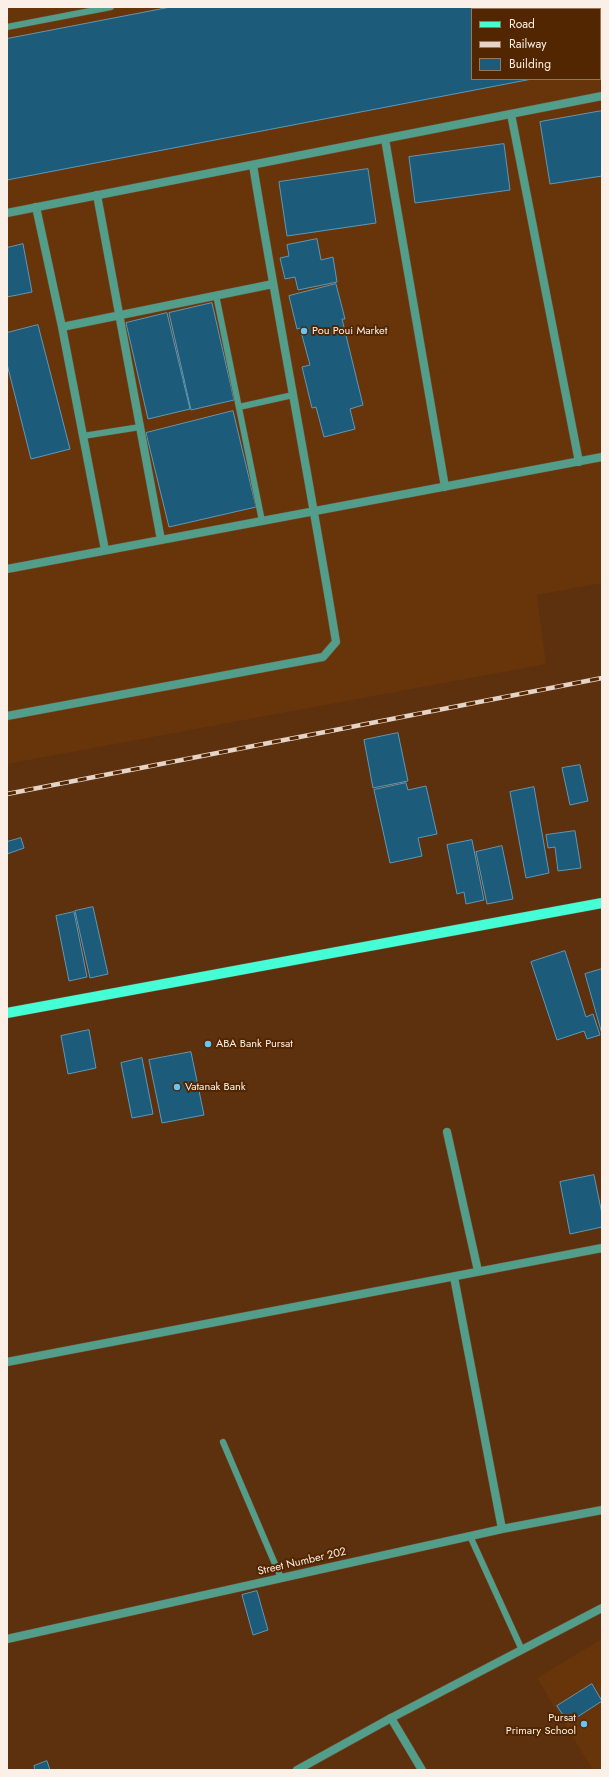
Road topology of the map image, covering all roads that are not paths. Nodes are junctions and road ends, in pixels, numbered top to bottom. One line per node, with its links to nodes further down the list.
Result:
1 (111, 7): 2 (lane)
2 (7, 27)
3 (602, 96): 4 (street)
4 (512, 114): 5 (street); 19 (street)
5 (385, 139): 6 (street); 20 (street)
6 (253, 165): 7 (street); 10 (street)
7 (97, 195): 8 (street); 12 (street)
8 (36, 207): 9 (street); 13 (street)
9 (7, 213)
10 (273, 284): 11 (street); 14 (street)
11 (216, 295): 12 (street); 15 (lane)
12 (119, 315): 13 (street); 16 (street)
13 (62, 327): 17 (street)
14 (293, 395): 15 (lane); 21 (street)
15 (239, 407): 22 (lane)
16 (140, 427): 17 (lane); 23 (street)
17 (83, 436): 24 (street)
18 (602, 457): 19 (street)
19 (579, 462): 20 (street)
20 (445, 486): 21 (street)
21 (315, 511): 22 (street); 26 (street)
22 (262, 521): 23 (street)
23 (161, 540): 24 (street)
24 (105, 550): 25 (street)
25 (7, 569)
26 (7, 716)
27 (602, 902): 28 (main road)
28 (7, 1012)
29 (447, 1132): 31 (street)
30 (602, 1248): 31 (street)
31 (478, 1271): 32 (street)
32 (454, 1277): 33 (street); 36 (street)
33 (7, 1362)
34 (223, 1442): 38 (lane)
35 (602, 1510): 36 (street, Street Number 202)
36 (502, 1528): 37 (street, Street Number 202)
37 (470, 1536): 38 (street, Street Number 202); 41 (lane)
38 (281, 1578): 40 (street, Street Number 202)
39 (602, 1608): 41 (street)
40 (7, 1639)
41 (522, 1650): 42 (street)
42 (391, 1718): 43 (street); 44 (street)
43 (297, 1770)
44 (422, 1770)

